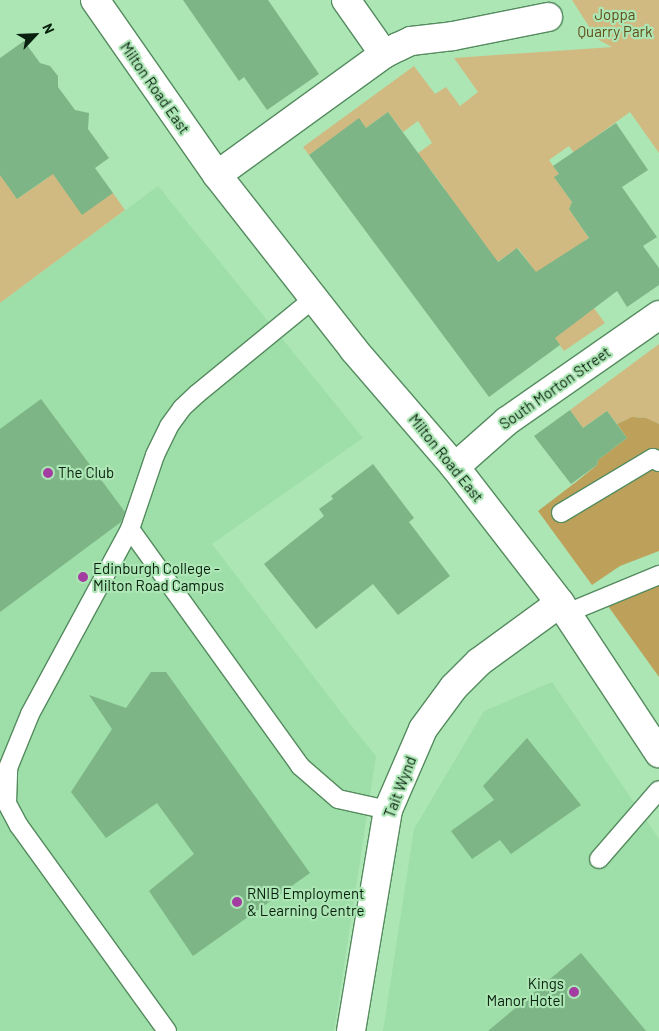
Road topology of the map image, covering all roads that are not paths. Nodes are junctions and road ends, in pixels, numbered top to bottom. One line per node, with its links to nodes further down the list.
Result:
1 (95, 0): 5 (street, Milton Road East)
2 (346, 0): 4 (street)
3 (548, 17): 4 (street)
4 (384, 54): 5 (street)
5 (216, 176): 6 (street, Milton Road East)
6 (313, 299): 9 (street, Milton Road East); 11 (lane)
7 (659, 314): 9 (street, South Morton Street)
8 (659, 462): 10 (lane)
9 (455, 467): 13 (street, Milton Road East)
10 (562, 513)
11 (130, 529): 16 (lane); 18 (lane)
12 (659, 575): 13 (lane)
13 (564, 608): 14 (street, Milton Road East); 16 (street, Tait Wynd)
14 (659, 753)
15 (659, 790): 17 (lane)
16 (388, 810): 19 (street, Tait Wynd)
17 (599, 859)
18 (167, 1031)
19 (351, 1031)

